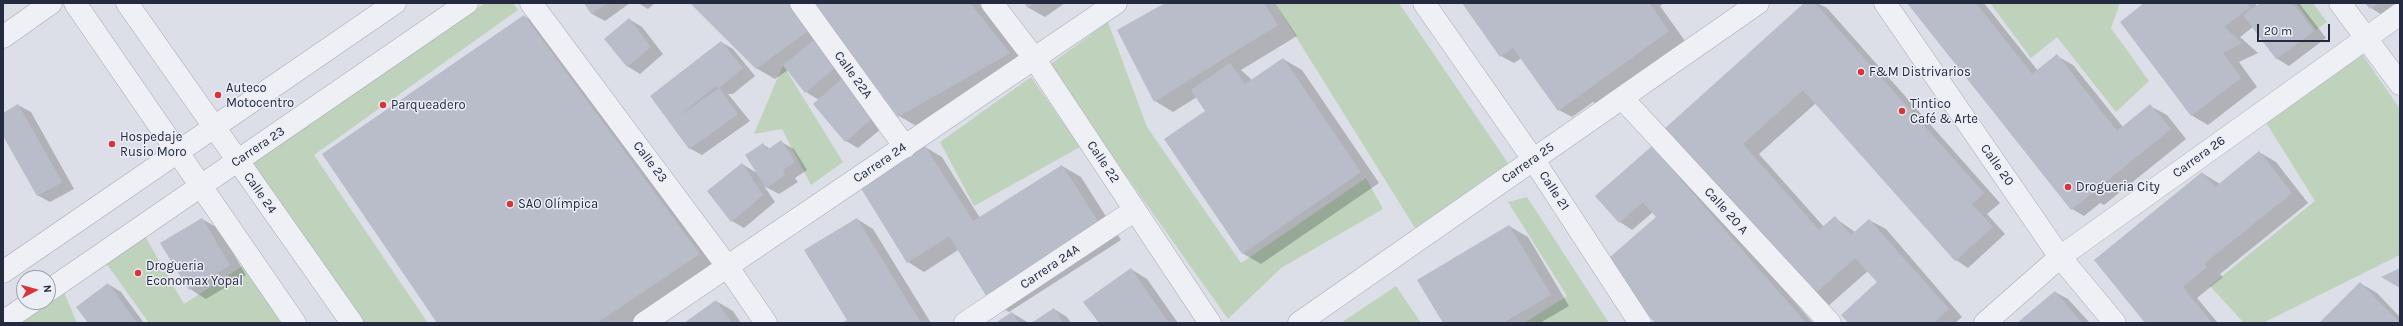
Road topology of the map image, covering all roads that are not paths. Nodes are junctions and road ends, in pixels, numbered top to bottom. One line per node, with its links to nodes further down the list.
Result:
1 (51, 3): 15 (street)
2 (74, 3): 22 (street)
3 (127, 3): 20 (street, Calle 24)
4 (395, 3): 20 (street)
5 (467, 3): 24 (street, Carrera 23)
6 (531, 3): 28 (street, Calle 23)
7 (801, 3): 21 (street, Calle 22A)
8 (992, 3): 17 (street, Calle 22)
9 (1116, 3): 17 (street, Carrera 24)
10 (1758, 3): 19 (street, Carrera 25)
11 (1885, 3): 27 (street, Calle 20)
12 (2340, 3): 16 (street)
13 (1429, 5): 23 (street, Calle 21)
14 (2400, 14): 16 (street, Carrera 26)
15 (3, 37)
16 (2366, 38): 18 (street); 27 (street, Carrera 26)
17 (1034, 58): 21 (street, Carrera 24); 26 (street, Calle 22)
18 (2400, 84)
19 (1622, 98): 23 (street, Carrera 25); 41 (street, Calle 20 A)
20 (214, 127): 22 (street); 24 (street, Calle 24)
21 (905, 147): 28 (street, Carrera 24)
22 (178, 152): 25 (street); 29 (street)
23 (1533, 159): 39 (street, Carrera 25); 40 (street, Calle 21)
24 (237, 161): 25 (street, Carrera 23); 34 (street, Calle 24)
25 (202, 186): 30 (street, Carrera 23); 33 (street)
26 (1135, 210): 37 (street, Carrera 24A); 38 (street, Calle 22)
27 (2060, 257): 42 (street, Carrera 26); 43 (street, Calle 20)
28 (727, 266): 35 (street, Carrera 24); 36 (street, Calle 23)
29 (3, 272)
30 (56, 286)
31 (20, 310): 32 (street)
32 (3, 322)
33 (295, 323)
34 (352, 323)
35 (644, 323)
36 (766, 323)
37 (965, 323)
38 (1210, 323)
39 (1299, 323)
40 (1640, 323)
41 (1830, 323)
42 (1985, 323)
43 (2115, 323)

